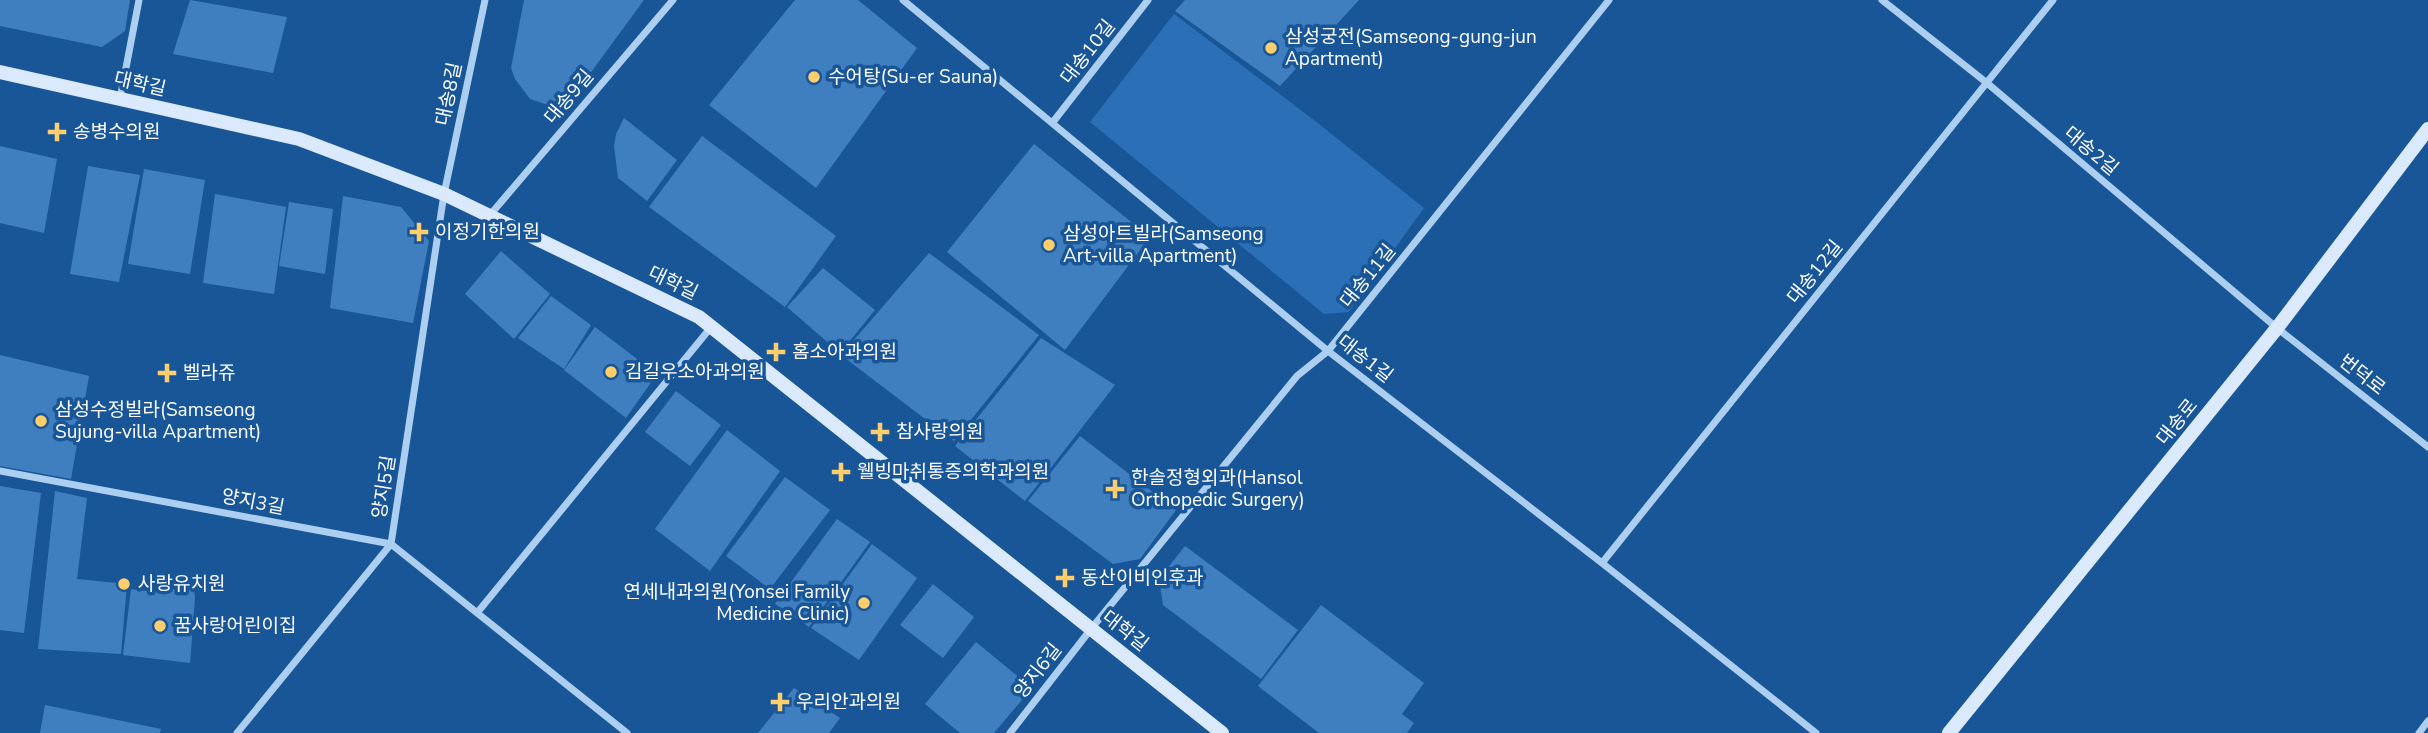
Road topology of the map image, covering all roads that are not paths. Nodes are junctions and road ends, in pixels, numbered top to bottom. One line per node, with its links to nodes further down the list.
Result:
1 (139, 0): 11 (street)
2 (485, 0): 14 (street, 대송8길)
3 (673, 0): 15 (street, 대송9길)
4 (903, 0): 12 (street, 대송1길)
5 (1149, 0): 12 (street, 대송10길)
6 (1609, 0): 18 (street, 대송11길)
7 (1882, 0): 10 (street, 대송2길)
8 (2053, 0): 10 (street, 대송12길)
9 (0, 72): 11 (street, 대학길)
10 (1987, 83): 17 (street, 대송2길); 22 (street, 대송12길)
11 (120, 99): 14 (street, 대학길)
12 (1053, 122): 18 (street, 대송1길)
13 (2428, 129): 17 (street, 대송로)
14 (444, 194): 15 (street, 대학길); 21 (street, 양지5길)
15 (490, 215): 16 (street, 대학길)
16 (713, 326): 23 (street); 24 (street, 대학길)
17 (2277, 328): 19 (street, 번덕로); 31 (street, 대송로)
18 (1328, 351): 22 (street, 대송1길); 24 (street, 대송11길)
19 (2428, 447)
20 (0, 471): 21 (street, 양지3길)
21 (391, 544): 23 (street, 양지3길); 26 (street, 양지5길)
22 (1602, 563): 30 (street, 대송1길)
23 (477, 613): 27 (street, 양지3길)
24 (1091, 629): 28 (street, 양지6길); 29 (street, 대학길)
25 (2428, 722): 32 (street)
26 (237, 733)
27 (627, 733)
28 (1010, 733)
29 (1222, 733)
30 (1816, 733)
31 (1949, 733)
32 (2419, 733)

